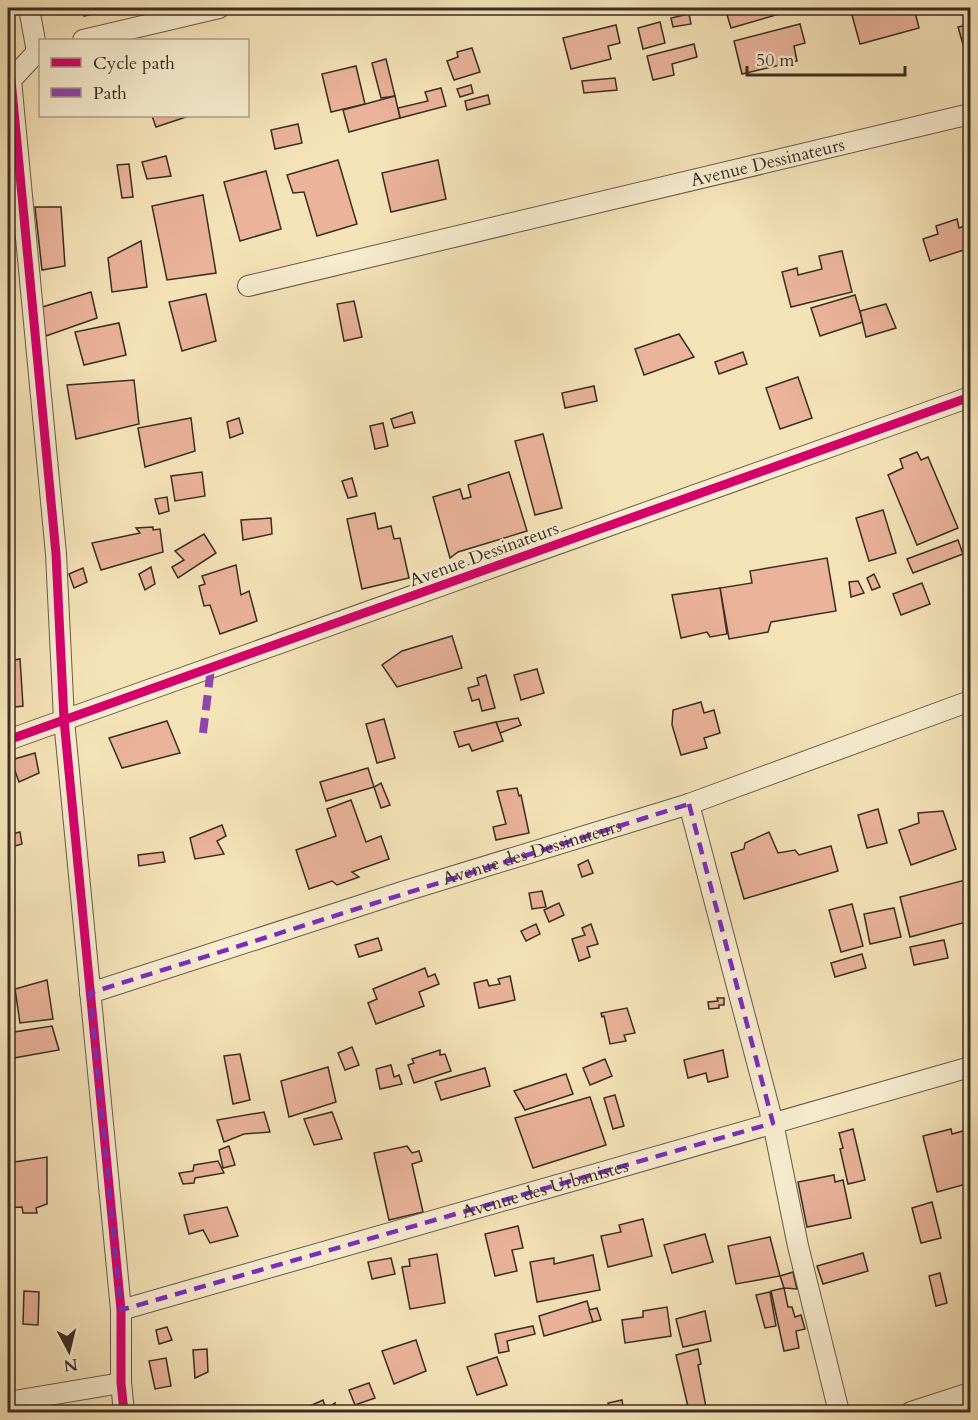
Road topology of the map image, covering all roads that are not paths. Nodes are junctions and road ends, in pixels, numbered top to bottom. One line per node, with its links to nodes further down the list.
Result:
1 (29, 8): 4 (street)
2 (219, 8): 3 (street)
3 (87, 39)
4 (39, 51): 5 (street)
5 (9, 80): 10 (street)
6 (970, 114): 7 (street, Avenue Dessinateurs)
7 (248, 286)
8 (970, 397): 10 (street, Avenue Dessinateurs)
9 (970, 700): 12 (street, Avenue des Dessinateurs)
10 (64, 720): 11 (street, Avenue Dessinateurs); 13 (street)
11 (8, 740)
12 (689, 804): 13 (street, Avenue des Dessinateurs); 15 (street)
13 (90, 993): 16 (street)
14 (970, 1067): 15 (street, Avenue des Urbanistes)
15 (773, 1123): 16 (street, Avenue des Urbanistes); 21 (street)
16 (121, 1310): 17 (street)
17 (121, 1383): 19 (street); 20 (street)
18 (970, 1393): 22 (street)
19 (8, 1402)
20 (124, 1413)
21 (839, 1413)
22 (911, 1413)

